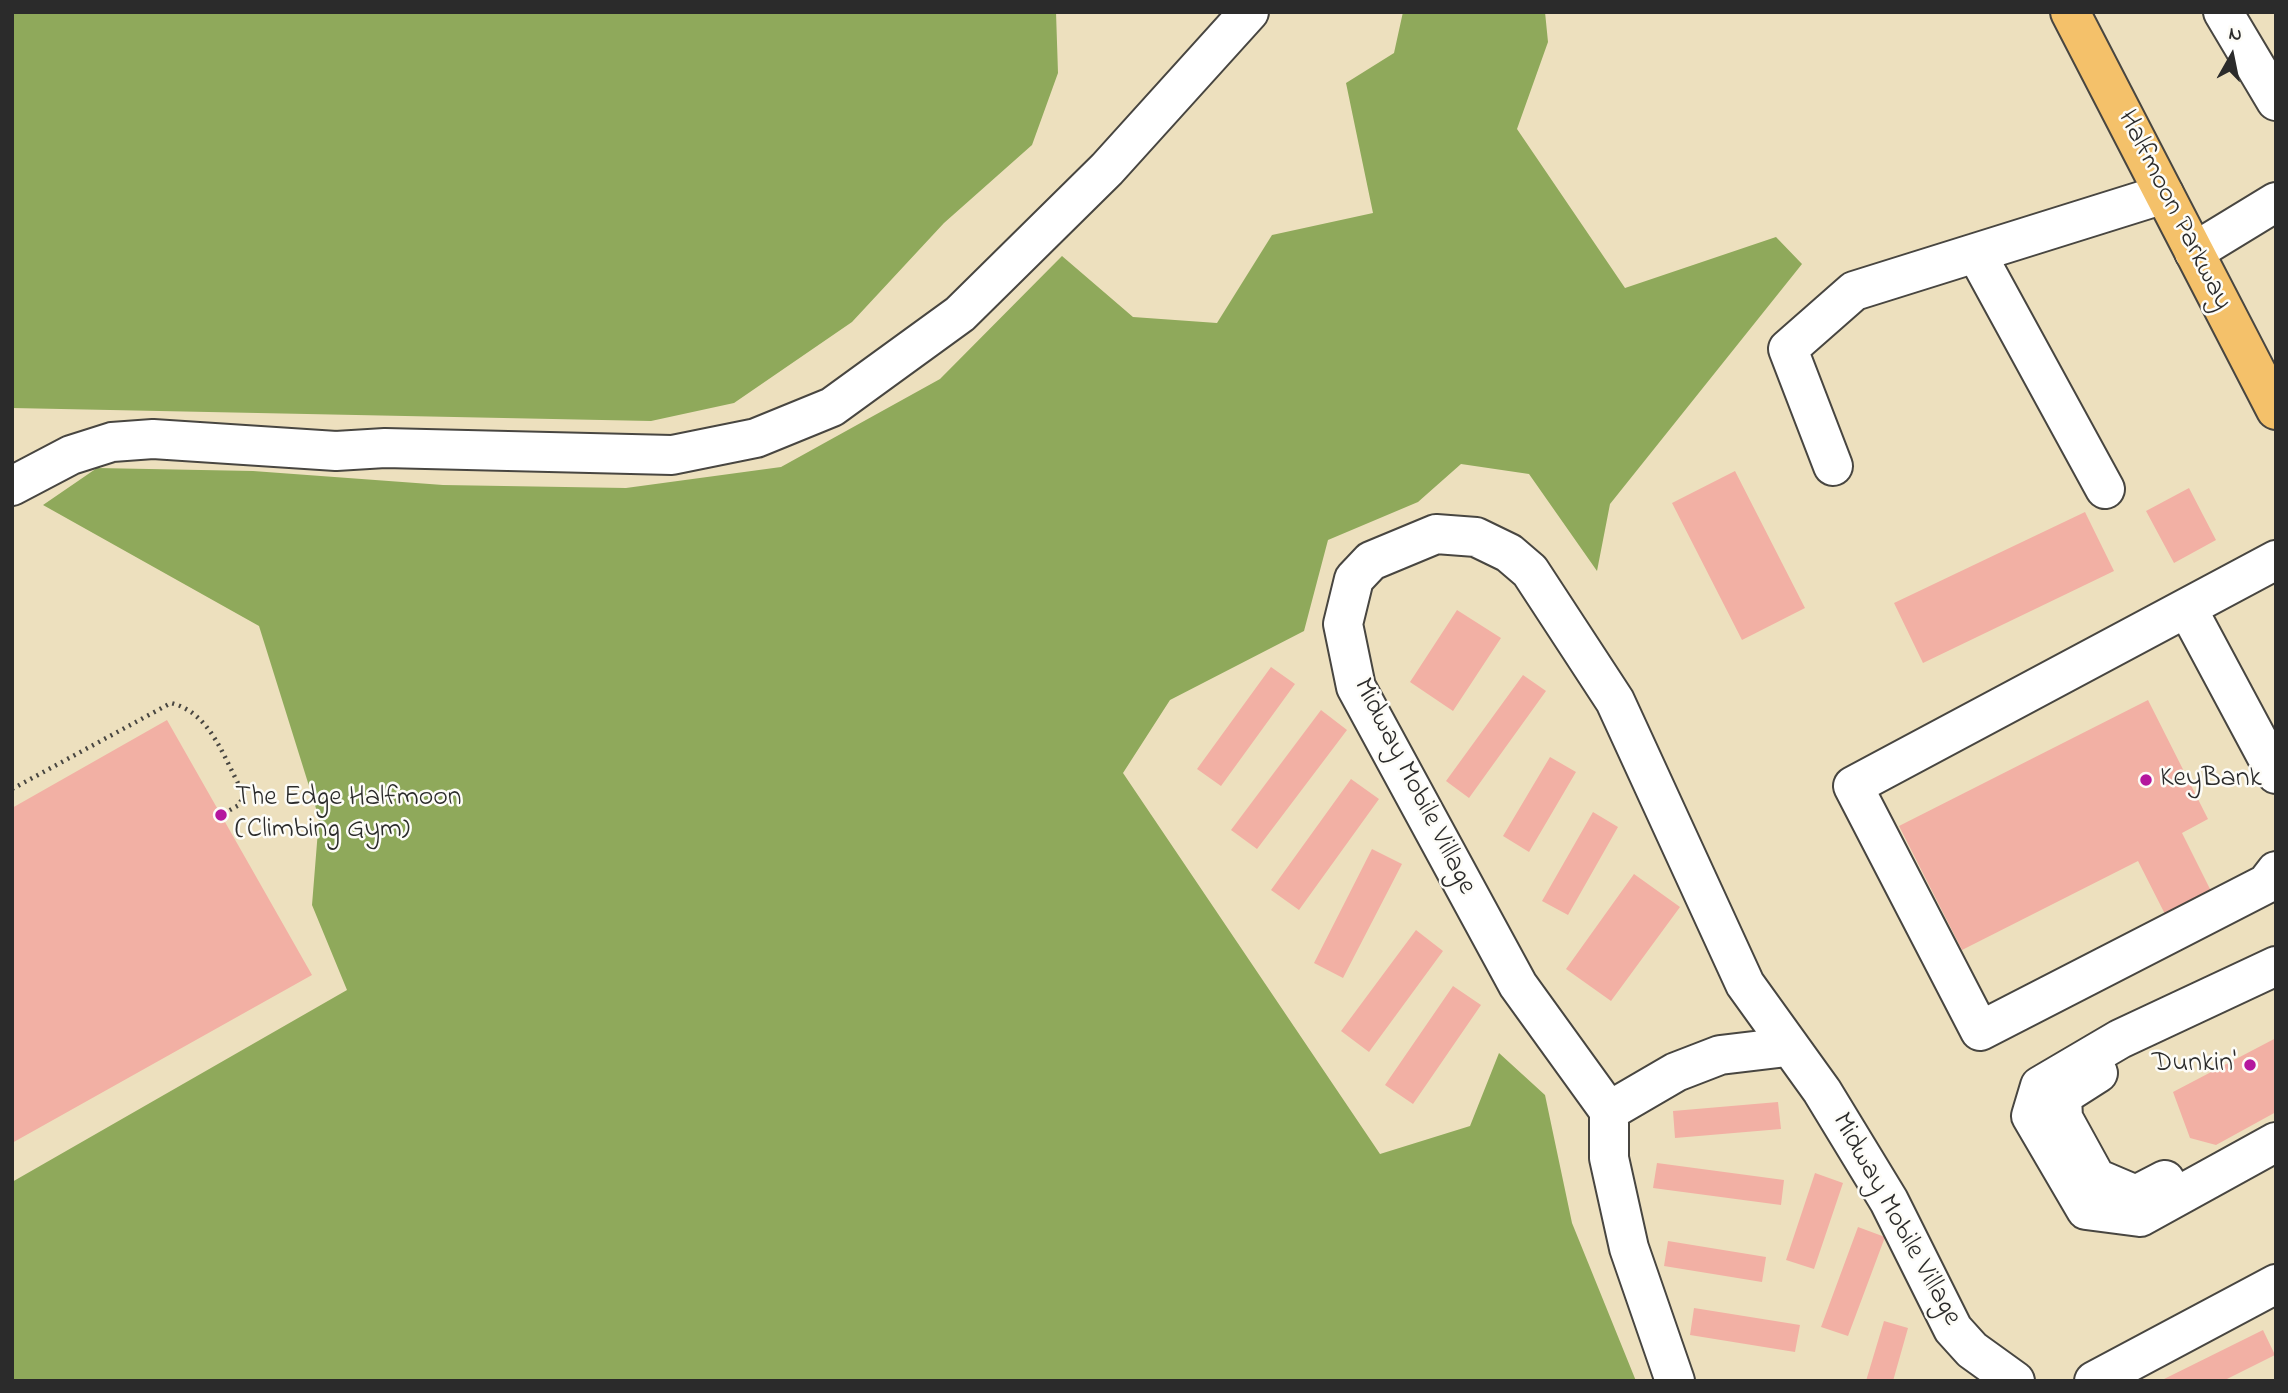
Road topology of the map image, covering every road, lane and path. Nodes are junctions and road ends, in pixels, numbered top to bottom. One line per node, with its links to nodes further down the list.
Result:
1 (1249, 12): 11 (street)
2 (2223, 12): 4 (street)
3 (2076, 14): 5 (main road, Halfmoon Parkway)
4 (2276, 101)
5 (2164, 194): 7 (street); 8 (main road, Halfmoon Parkway)
6 (2276, 202): 8 (street)
7 (1976, 253): 10 (street); 12 (street)
8 (2194, 253): 9 (main road, Halfmoon Parkway)
9 (2276, 410)
10 (1833, 466)
11 (12, 486)
12 (2105, 489)
13 (2276, 560): 14 (street)
14 (2187, 608): 15 (street); 18 (street)
15 (2276, 774)
16 (12, 789): 17 (path)
17 (221, 815)
18 (2276, 872)
19 (2276, 966): 20 (street)
20 (2120, 1039): 23 (street); 24 (street)
21 (1787, 1046): 22 (street); 22 (street, Midway Mobile Village); 27 (street, Midway Mobile Village)
22 (1609, 1111): 26 (street)
23 (2276, 1125)
24 (2276, 1142)
25 (2276, 1284): 28 (street)
26 (1675, 1381)
27 (2015, 1381)
28 (2094, 1381)

